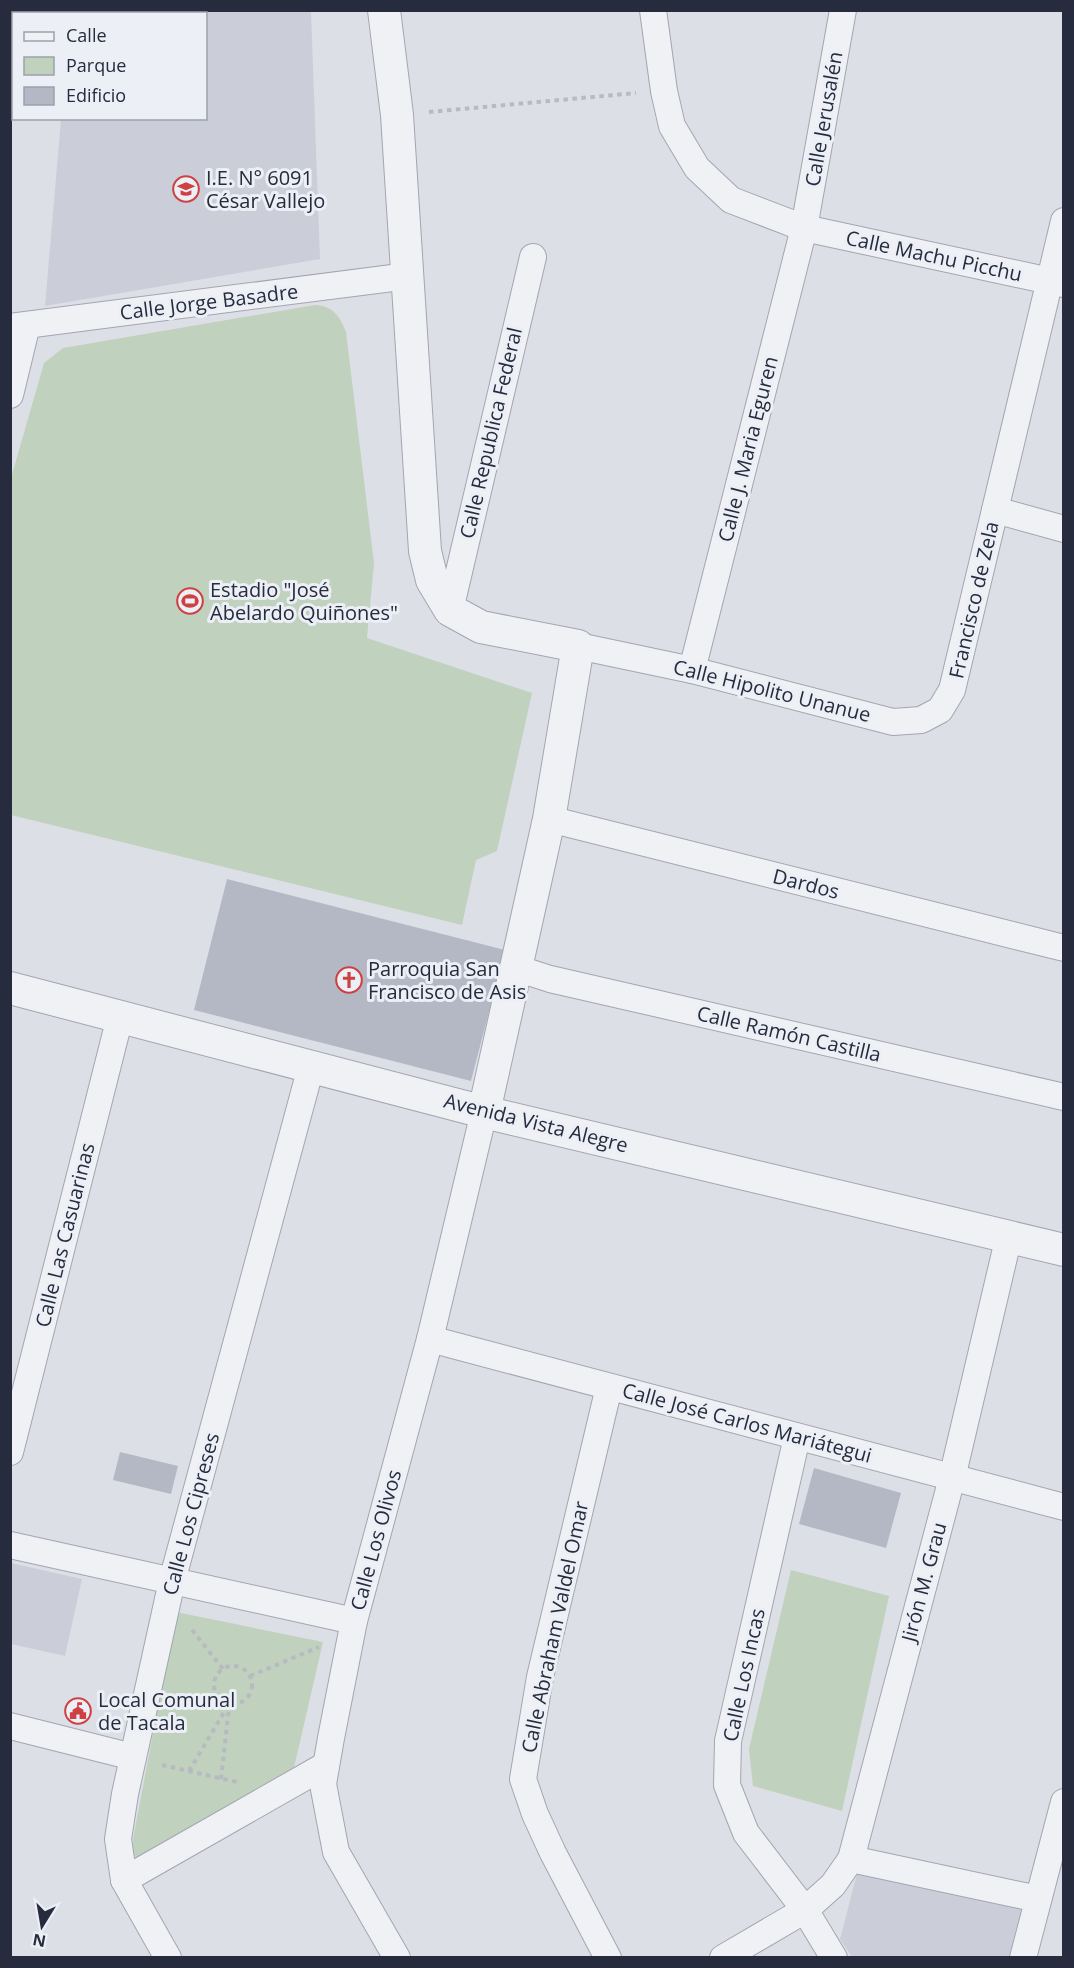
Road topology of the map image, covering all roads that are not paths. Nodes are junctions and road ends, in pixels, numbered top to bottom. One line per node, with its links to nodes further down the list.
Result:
1 (384, 10): 7 (street)
2 (653, 10): 5 (street, Calle Machu Picchu)
3 (843, 10): 5 (street, Calle Jerusalén)
4 (1064, 221): 8 (street, Francisco de Zela)
5 (804, 228): 8 (street, Calle Machu Picchu); 15 (street, Calle J. Maria Eguren)
6 (533, 256): 13 (street, Calle Republica Federal)
7 (408, 276): 9 (street, Calle Jorge Basadre); 13 (street)
8 (1057, 283): 11 (street, Francisco de Zela)
9 (19, 326): 10 (street)
10 (10, 395)
11 (995, 510): 12 (street); 16 (street, Francisco de Zela)
12 (1064, 529)
13 (450, 610): 14 (street)
14 (578, 646): 15 (street, Calle Hipolito Unanue); 17 (street)
15 (692, 670): 16 (street, Calle Hipolito Unanue)
16 (952, 690)
17 (549, 819): 18 (street, Dardos); 19 (street)
18 (1064, 948)
19 (516, 968): 23 (street, Calle Ramón Castilla); 24 (street)
20 (10, 988): 21 (street, Avenida Vista Alegre)
21 (120, 1017): 22 (street, Avenida Vista Alegre); 30 (street, Calle Las Casuarinas)
22 (311, 1066): 24 (street, Avenida Vista Alegre); 34 (street, Calle Los Cipreses)
23 (1064, 1097)
24 (484, 1112): 25 (street, Avenida Vista Alegre); 27 (street, Calle Los Olivos)
25 (1009, 1236): 26 (street, Avenida Vista Alegre); 31 (street, Jirón M. Grau)
26 (1064, 1250)
27 (430, 1340): 28 (street, Calle José Carlos Mariátegui); 35 (street, Calle Los Olivos)
28 (609, 1387): 29 (street, Calle José Carlos Mariátegui); 46 (street, Calle Abraham Valdel Omar)
29 (797, 1437): 31 (street, Calle José Carlos Mariátegui); 43 (street, Calle Los Incas)
30 (10, 1452)
31 (952, 1478): 32 (street, Calle José Carlos Mariátegui); 40 (street, Jirón M. Grau)
32 (1064, 1507)
33 (10, 1545): 34 (street)
34 (172, 1581): 35 (street); 37 (street, Calle Los Cipreses)
35 (354, 1621): 38 (street, Calle Los Olivos)
36 (10, 1726): 37 (street)
37 (133, 1757): 41 (street, Calle Los Cipreses)
38 (326, 1766): 41 (street); 45 (street, Calle Los Olivos)
39 (1064, 1802): 42 (street)
40 (851, 1859): 42 (street); 43 (street, Jirón M. Grau)
41 (124, 1880): 44 (street, Calle Los Cipreses)
42 (1038, 1899): 49 (street)
43 (805, 1910): 47 (street, Jirón M. Grau); 48 (street, Calle Los Incas)
44 (168, 1958)
45 (397, 1958)
46 (608, 1958)
47 (723, 1958)
48 (834, 1958)
49 (1023, 1958)

